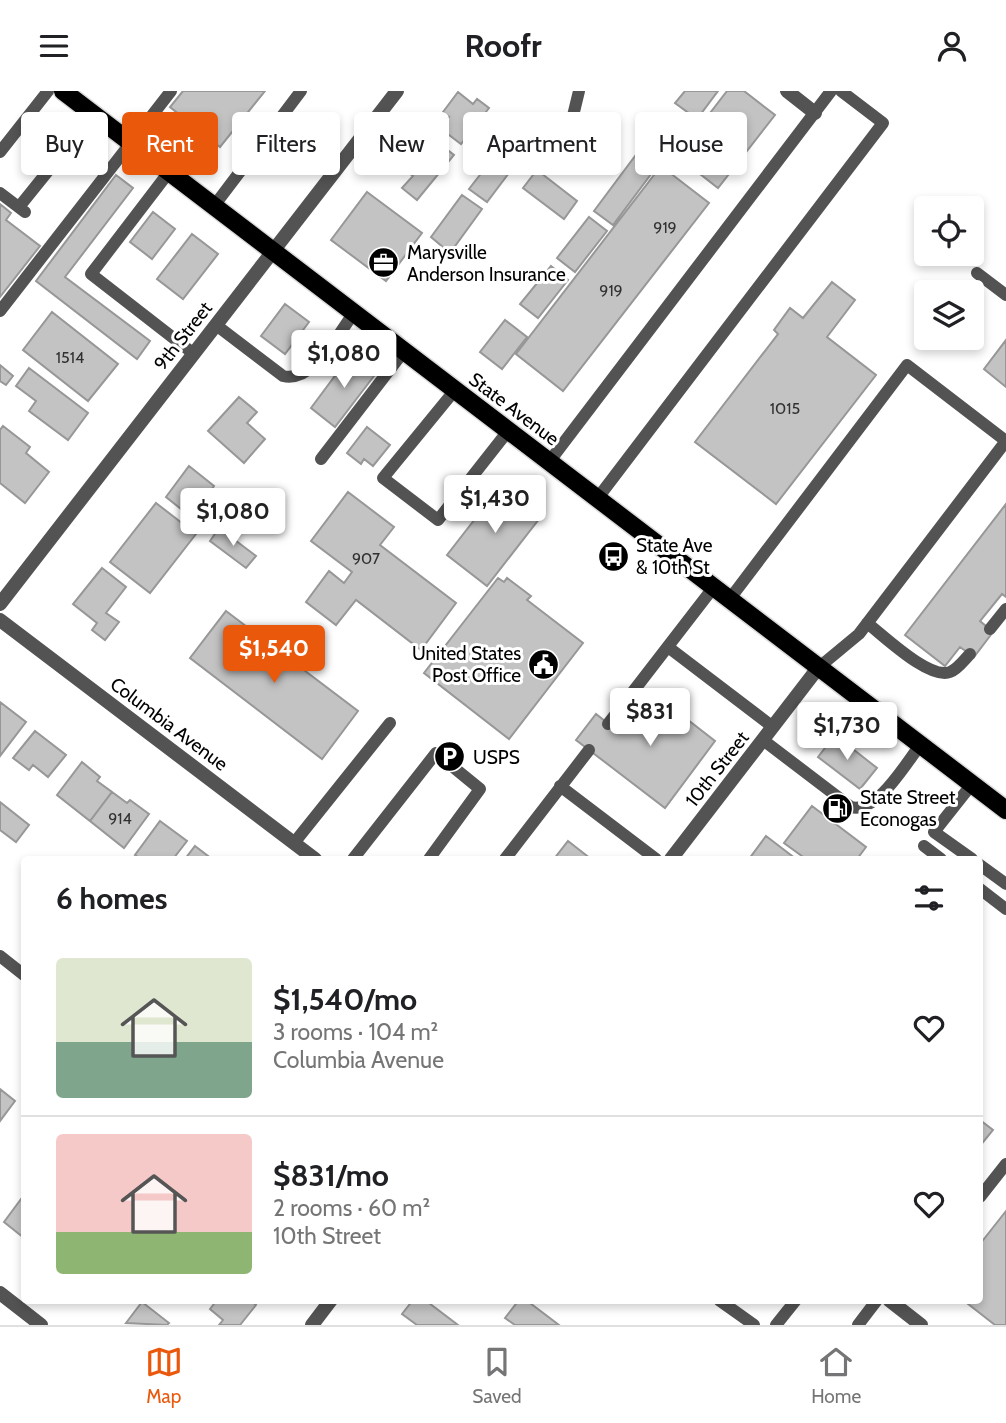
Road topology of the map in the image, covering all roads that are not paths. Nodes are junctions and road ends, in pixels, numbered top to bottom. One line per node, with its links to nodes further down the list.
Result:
1 (48, 91): 18 (lane)
2 (63, 91): 12 (main road, State Avenue)
3 (171, 91): 11 (lane)
4 (179, 91): 11 (lane)
5 (301, 91): 24 (lane)
6 (397, 91): 25 (street, 9th Street)
7 (579, 91): 14 (lane)
8 (787, 91): 15 (street)
9 (831, 91): 15 (lane)
10 (841, 91): 38 (lane)
11 (159, 107): 13 (lane)
12 (91, 112)
13 (155, 112)
14 (574, 112)
15 (815, 113): 37 (lane)
16 (108, 125): 17 (main road, State Avenue)
17 (122, 136)
18 (0, 152)
19 (122, 155): 28 (lane)
20 (48, 175): 23 (lane)
21 (167, 175): 32 (lane)
22 (173, 175): 24 (main road, State Avenue)
23 (0, 193)
24 (214, 206): 25 (main road, State Avenue)
25 (273, 251): 29 (main road, State Avenue); 30 (street, 9th Street)
26 (977, 273): 27 (lane)
27 (1006, 295)
28 (0, 311)
29 (354, 313): 30 (lane); 31 (main road, State Avenue)
30 (216, 325): 32 (street, 9th Street)
31 (404, 351): 33 (main road, State Avenue); 36 (lane)
32 (194, 353): 41 (street, 9th Street)
33 (455, 390): 34 (main road, State Avenue); 34 (lane)
34 (508, 431): 37 (main road, State Avenue)
35 (1006, 441): 40 (lane); 44 (lane)
36 (321, 459)
37 (549, 462): 38 (main road, State Avenue)
38 (597, 499): 39 (main road, State Avenue)
39 (713, 588): 40 (main road, State Avenue); 46 (lane)
40 (729, 600): 48 (main road, State Avenue)
41 (0, 604)
42 (1006, 609): 45 (lane)
43 (0, 620): 58 (street, Columbia Avenue)
44 (867, 623): 47 (lane); 48 (lane)
45 (990, 629)
46 (667, 647): 50 (lane); 51 (lane)
47 (970, 653)
48 (818, 669): 51 (street, 10th Street); 53 (main road, State Avenue)
49 (390, 723): 58 (lane)
50 (608, 724)
51 (773, 727): 52 (street, 10th Street)
52 (763, 740): 53 (lane); 65 (street, 10th Street)
53 (921, 744): 55 (main road, State Avenue)
54 (589, 750): 56 (lane)
55 (972, 784): 57 (main road, State Avenue); 67 (lane)
56 (560, 786): 63 (lane); 64 (lane)
57 (1006, 810)
58 (293, 843): 60 (street, Columbia Avenue)
59 (923, 846): 66 (lane)
60 (311, 856)
61 (355, 856): 62 (lane)
62 (431, 856)
63 (507, 856)
64 (652, 856)
65 (673, 856)
66 (937, 856)
67 (968, 856)
68 (983, 867): 69 (lane)
69 (1006, 884)
70 (983, 891): 71 (lane)
71 (1006, 909)
72 (0, 956): 73 (lane)
73 (21, 973)
74 (1006, 1164): 75 (lane)
75 (983, 1193)
76 (0, 1293): 82 (street)
77 (328, 1304): 83 (street)
78 (725, 1304): 84 (lane)
79 (793, 1304): 85 (lane)
80 (874, 1304): 86 (lane)
81 (898, 1304): 87 (street)
82 (41, 1325)
83 (312, 1325)
84 (754, 1325)
85 (776, 1325)
86 (858, 1325)
87 (921, 1325)

